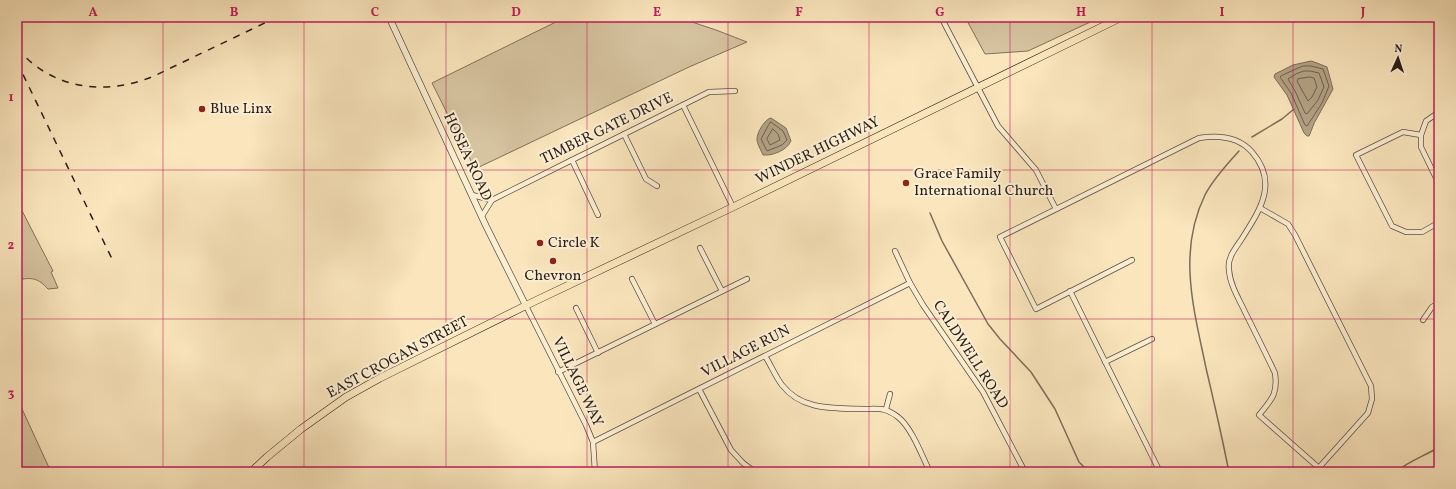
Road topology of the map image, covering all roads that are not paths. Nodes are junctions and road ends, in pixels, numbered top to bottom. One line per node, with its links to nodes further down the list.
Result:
1 (388, 17): 13 (street, HOSEA ROAD)
2 (941, 17): 4 (street)
3 (1122, 17): 4 (main road, WINDER HIGHWAY)
4 (977, 88): 15 (main road, WINDER HIGHWAY); 17 (street)
5 (735, 91): 6 (street, TIMBER GATE DRIVE)
6 (683, 105): 8 (street, TIMBER GATE DRIVE); 15 (street)
7 (1439, 112): 9 (street)
8 (624, 134): 10 (street, TIMBER GATE DRIVE); 12 (street)
9 (1421, 135): 11 (street); 20 (street)
10 (572, 160): 14 (street, TIMBER GATE DRIVE); 18 (street)
11 (1439, 184)
12 (656, 186)
13 (472, 195): 14 (street); 19 (street, HOSEA ROAD)
14 (492, 200): 19 (street)
15 (733, 207): 30 (main road, WINDER HIGHWAY)
16 (1260, 208): 17 (street); 43 (street); 43 (street)
17 (1056, 209): 28 (street)
18 (598, 215)
19 (482, 216): 30 (street, HOSEA ROAD)
20 (1439, 220)
21 (700, 248): 27 (street)
22 (895, 251): 26 (street, CALDWELL ROAD)
23 (1132, 260): 28 (street)
24 (632, 279): 33 (street)
25 (747, 279): 27 (street)
26 (910, 283): 36 (street, VILLAGE RUN); 48 (street, CALDWELL ROAD)
27 (722, 291): 33 (street)
28 (1070, 291): 37 (street)
29 (1439, 303): 32 (street)
30 (526, 306): 38 (street, VILLAGE WAY); 44 (main road, EAST CROGAN STREET)
31 (576, 308): 35 (street)
32 (1423, 320)
33 (655, 324): 35 (street)
34 (1152, 339): 37 (street)
35 (598, 352): 38 (street)
36 (765, 356): 39 (street, VILLAGE RUN); 41 (street)
37 (1105, 362): 49 (street)
38 (558, 372): 42 (street, VILLAGE WAY)
39 (699, 389): 42 (street, VILLAGE RUN); 46 (street)
40 (890, 394): 41 (street)
41 (886, 409): 47 (street)
42 (593, 442): 45 (street, VILLAGE WAY)
43 (1319, 468): 50 (street)
44 (252, 472)
45 (595, 472)
46 (755, 472)
47 (930, 472)
48 (1025, 472)
49 (1160, 472)
50 (1315, 472)

